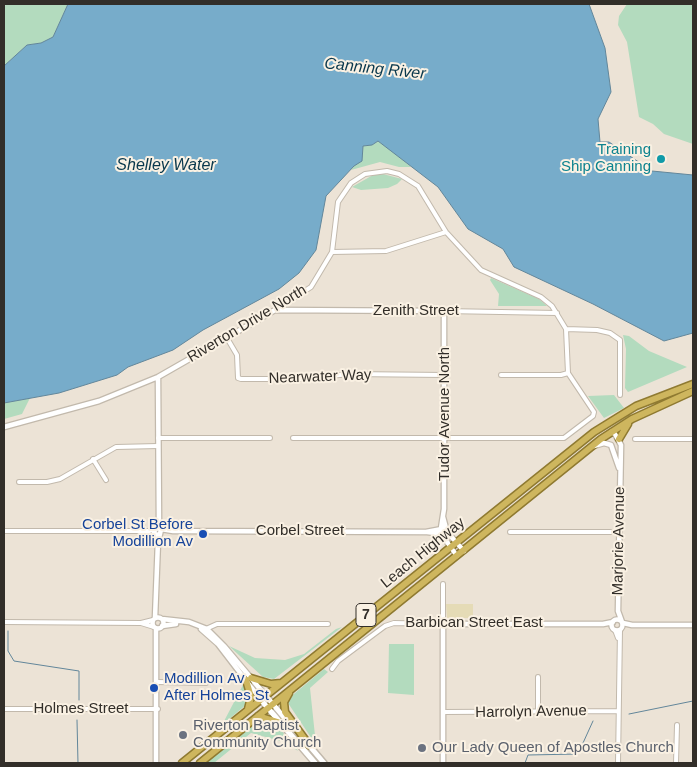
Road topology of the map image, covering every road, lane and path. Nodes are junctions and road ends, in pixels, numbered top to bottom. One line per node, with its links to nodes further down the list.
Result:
1 (446, 232): 2 (street); 2 (street, Riverton Drive North); 5 (street, Riverton Drive North)
2 (332, 252): 3 (street, Riverton Drive North)
3 (275, 310): 4 (street, Zenith Street); 7 (street, Riverton Drive North)
4 (444, 311): 5 (street, Zenith Street); 9 (street, Tudor Avenue North)
5 (557, 313): 6 (street, Riverton Drive North)
6 (566, 329): 8 (street); 14 (street)
7 (227, 338): 9 (street, Nearwater Way); 11 (street, Riverton Drive North)
8 (568, 373): 10 (street); 22 (street)
9 (445, 375): 22 (street, Tudor Avenue North)
10 (501, 375)
11 (158, 377): 16 (street, Riverton Drive North); 19 (street)
12 (693, 384): 17 (highway, Leach Highway / 7)
13 (693, 391): 15 (highway, Leach Highway / 7)
14 (620, 395)
15 (632, 419): 18 (highway, Leach Highway / 7); 23 (highway)
16 (4, 427)
17 (594, 432): 18 (highway); 39 (highway, Leach Highway / 7)
18 (611, 432): 23 (street); 27 (highway, Leach Highway / 7)
19 (158, 438): 20 (street); 26 (street)
20 (270, 438)
21 (293, 438): 22 (street)
22 (444, 439): 32 (street, Tudor Avenue North)
23 (619, 439): 29 (street, Marjorie Avenue)
24 (635, 439): 25 (street)
25 (693, 439)
26 (158, 446): 28 (street); 34 (street)
27 (591, 448): 29 (street, Marjorie Avenue); 41 (highway, Leach Highway / 7)
28 (93, 459): 30 (street); 31 (street)
29 (620, 472): 37 (street, Marjorie Avenue)
30 (106, 480)
31 (20, 482)
32 (445, 529): 35 (street, Corbel Street); 38 (street); 39 (street)
33 (4, 531): 34 (street, Corbel Street)
34 (158, 531): 35 (street, Corbel Street); 44 (street)
35 (426, 532): 38 (street, Corbel Street)
36 (510, 532): 37 (street)
37 (619, 532): 49 (street, Marjorie Avenue)
38 (442, 535): 40 (street)
39 (456, 542): 40 (highway, Leach Highway / 7); 41 (street)
40 (450, 547): 42 (street); 58 (highway, Leach Highway / 7)
41 (464, 551): 42 (highway, Leach Highway / 7)
42 (457, 556): 59 (highway, Leach Highway / 7)
43 (443, 584): 48 (street)
44 (157, 619): 46 (street); 51 (street); 51 (street); 52 (street)
45 (4, 622): 46 (street)
46 (141, 623): 51 (street)
47 (328, 624): 52 (street)
48 (443, 624): 49 (street, Barbican Street East); 53 (street, Barbican Street East); 67 (street)
49 (618, 625): 50 (street); 66 (street, Marjorie Avenue)
50 (693, 625)
51 (158, 627): 52 (street); 56 (street)
52 (206, 630): 55 (street)
53 (332, 669)
54 (538, 677): 65 (street)
55 (249, 679): 58 (highway); 60 (street); 64 (highway)
56 (157, 682): 57 (street); 63 (street)
57 (206, 683)
58 (282, 683): 60 (highway, Leach Highway / 7)
59 (289, 692): 61 (highway, Leach Highway / 7); 71 (highway)
60 (264, 698): 61 (main road); 64 (highway, Leach Highway / 7)
61 (271, 706): 68 (highway, Leach Highway / 7); 69 (main road); 71 (main road)
62 (4, 709): 63 (street, Holmes Street)
63 (158, 709): 72 (street)
64 (247, 710): 73 (highway, Leach Highway / 7)
65 (538, 711): 66 (street, Harrolyn Avenue); 67 (street, Harrolyn Avenue)
66 (618, 711): 78 (street, Marjorie Avenue)
67 (443, 712): 77 (street)
68 (258, 716): 69 (highway); 74 (highway, Leach Highway / 7)
69 (281, 723): 75 (main road)
70 (677, 725): 79 (street)
71 (309, 745): 76 (main road)
72 (156, 763)
73 (182, 763)
74 (200, 763)
75 (315, 763)
76 (324, 763)
77 (443, 763)
78 (618, 763)
79 (676, 763)

